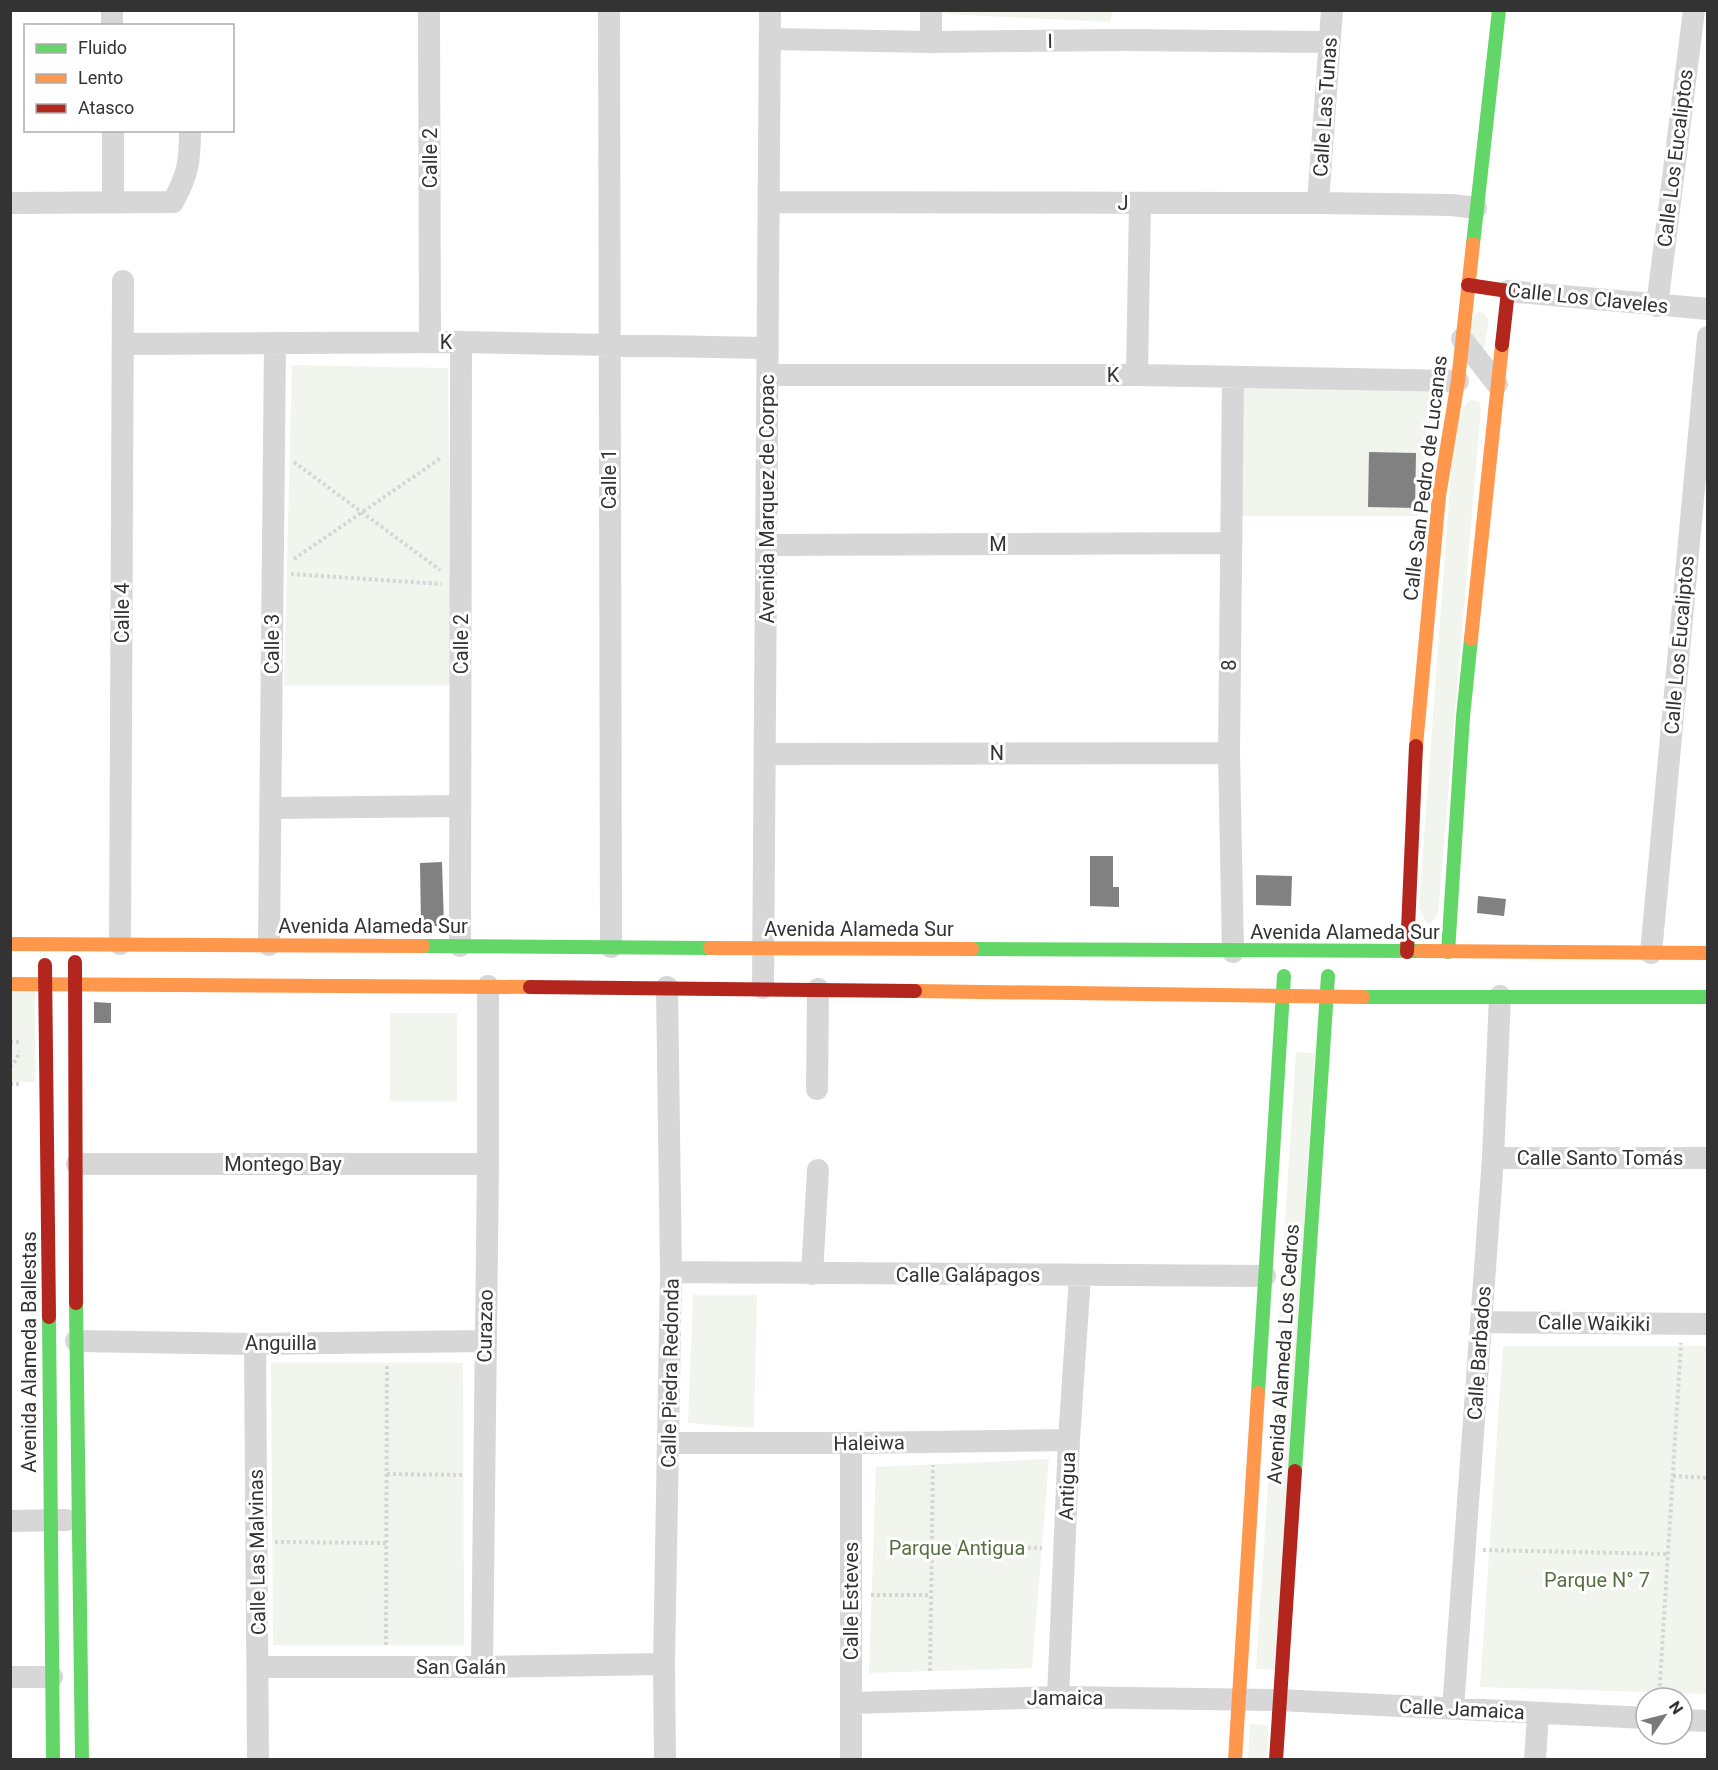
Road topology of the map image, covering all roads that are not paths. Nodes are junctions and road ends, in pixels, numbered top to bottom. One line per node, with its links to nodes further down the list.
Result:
1 (429, 10): 26 (street, Calle 2)
2 (609, 10): 30 (street, Calle 1)
3 (770, 10): 8 (street, Avenida Marquez de Corpac)
4 (931, 10): 9 (street)
5 (1332, 10): 10 (street, Calle Las Tunas)
6 (1499, 10): 18 (street, Calle San Pedro de Lucanas)
7 (1694, 10): 22 (street, Calle Los Eucaliptos)
8 (770, 39): 9 (street, I); 14 (street, Avenida Marquez de Corpac)
9 (931, 42): 10 (street, I)
10 (1329, 42): 17 (street, Calle Las Tunas)
11 (113, 132): 13 (street)
12 (190, 132): 13 (street)
13 (113, 202): 15 (street)
14 (769, 202): 16 (street, J); 31 (street, Avenida Marquez de Corpac)
15 (10, 203)
16 (1140, 203): 17 (street, J); 33 (street)
17 (1318, 203): 18 (street, J)
18 (1476, 208): 20 (street, Calle San Pedro de Lucanas)
19 (123, 281): 29 (street, Calle 4)
20 (1468, 285): 21 (street, Calle Los Claveles); 25 (street, Calle San Pedro de Lucanas)
21 (1508, 291): 22 (street, Calle Los Claveles); 36 (street)
22 (1657, 306): 23 (street, Calle Los Claveles)
23 (1707, 309)
24 (1707, 337): 56 (street, Calle Los Eucaliptos)
25 (1462, 339): 35 (street, Calle San Pedro de Lucanas); 36 (street)
26 (430, 342): 27 (street, K); 28 (street, K)
27 (461, 342): 30 (street, K); 41 (street, Calle 2)
28 (275, 343): 29 (street, K); 42 (street, Calle 3)
29 (123, 344): 46 (street, Calle 4)
30 (608, 345): 31 (street, K); 49 (street, Calle 1)
31 (768, 348): 32 (street, Avenida Marquez de Corpac)
32 (768, 375): 33 (street, K); 38 (street, Avenida Marquez de Corpac)
33 (1137, 375): 34 (street, K)
34 (1233, 377): 35 (street, K); 37 (street, 8)
35 (1458, 381): 54 (street, Calle San Pedro de Lucanas)
36 (1497, 384): 55 (street)
37 (1230, 543): 38 (street, M); 39 (street, 8)
38 (766, 545): 40 (street, Avenida Marquez de Corpac)
39 (1229, 753): 40 (street, N); 53 (street, 8)
40 (765, 754): 50 (street, Avenida Marquez de Corpac)
41 (460, 806): 42 (street); 48 (street, Calle 2)
42 (271, 808): 47 (street, Calle 3)
43 (10, 944): 44 (street, Avenida Alameda Sur)
44 (45, 944): 45 (street, Avenida Alameda Sur); 60 (street, Avenida Alameda Ballestas)
45 (75, 944): 46 (street, Avenida Alameda Sur); 59 (street)
46 (120, 945): 47 (street, Avenida Alameda Sur)
47 (269, 945): 48 (street, Avenida Alameda Sur)
48 (460, 946): 49 (street, Avenida Alameda Sur)
49 (611, 947): 50 (street, Avenida Alameda Sur)
50 (764, 948): 53 (street, Avenida Alameda Sur); 63 (street, Avenida Marquez de Corpac)
51 (1284, 951): 52 (street, Avenida Alameda Sur); 53 (street, Avenida Alameda Sur); 66 (street, Avenida Alameda Los Cedros)
52 (1329, 951): 54 (street, Avenida Alameda Sur); 67 (street, Avenida Alameda Los Cedros)
53 (1233, 952)
54 (1407, 952): 55 (street, Avenida Alameda Sur)
55 (1448, 952): 56 (street, Avenida Alameda Sur)
56 (1651, 953): 57 (street, Avenida Alameda Sur)
57 (1707, 953)
58 (10, 984): 60 (street)
59 (75, 984): 60 (street); 61 (street); 72 (street)
60 (45, 985): 89 (street, Avenida Alameda Ballestas)
61 (488, 986): 62 (street); 73 (street, Curazao)
62 (667, 987): 63 (street); 75 (street, Calle Piedra Redonda)
63 (763, 988): 64 (street)
64 (818, 989): 66 (street); 69 (street)
65 (1500, 996): 67 (street); 68 (street); 70 (street, Calle Barbados)
66 (1284, 997): 67 (street); 78 (street, Avenida Alameda Los Cedros)
67 (1326, 997): 97 (street, Avenida Alameda Los Cedros)
68 (1707, 997)
69 (817, 1089)
70 (1492, 1158): 71 (street, Calle Santo Tomás); 79 (street, Calle Barbados)
71 (1707, 1158)
72 (77, 1164): 73 (street, Montego Bay); 81 (street)
73 (488, 1164): 82 (street, Curazao)
74 (818, 1170): 76 (street)
75 (671, 1272): 76 (street, Calle Galápagos); 85 (street, Calle Piedra Redonda)
76 (812, 1274): 77 (street, Calle Galápagos)
77 (1080, 1276): 78 (street, Calle Galápagos); 84 (street, Antigua)
78 (1266, 1276): 96 (street, Avenida Alameda Los Cedros)
79 (1481, 1322): 80 (street, Calle Waikiki); 99 (street, Calle Barbados)
80 (1707, 1324)
81 (76, 1341): 83 (street, Anguilla); 87 (street)
82 (485, 1341): 83 (street, Anguilla); 92 (street, Curazao)
83 (255, 1344): 91 (street, Calle Las Malvinas)
84 (1069, 1440): 86 (street, Haleiwa); 95 (street, Antigua)
85 (669, 1443): 86 (street, Haleiwa); 90 (street, Calle Piedra Redonda)
86 (850, 1443): 98 (street, Calle Esteves)
87 (79, 1520): 89 (street); 103 (street)
88 (10, 1521): 89 (street)
89 (49, 1521): 94 (street, Avenida Alameda Ballestas)
90 (664, 1664): 92 (street, San Galán); 105 (street, Calle Piedra Redonda)
91 (258, 1667): 92 (street, San Galán); 104 (street, Calle Las Malvinas)
92 (482, 1667)
93 (10, 1677): 94 (street)
94 (52, 1677): 102 (street, Avenida Alameda Ballestas)
95 (1058, 1697): 96 (street, Jamaica); 98 (street, Jamaica)
96 (1240, 1700): 97 (street, Jamaica); 107 (street, Avenida Alameda Los Cedros)
97 (1279, 1700): 99 (street, Calle Jamaica); 108 (street, Avenida Alameda Los Cedros)
98 (851, 1702): 106 (street, Calle Esteves)
99 (1453, 1709): 100 (street, Calle Jamaica)
100 (1538, 1713): 101 (street, Calle Jamaica); 109 (street)
101 (1634, 1717)
102 (53, 1760)
103 (82, 1760)
104 (258, 1760)
105 (665, 1760)
106 (851, 1760)
107 (1235, 1760)
108 (1276, 1760)
109 (1535, 1760)

